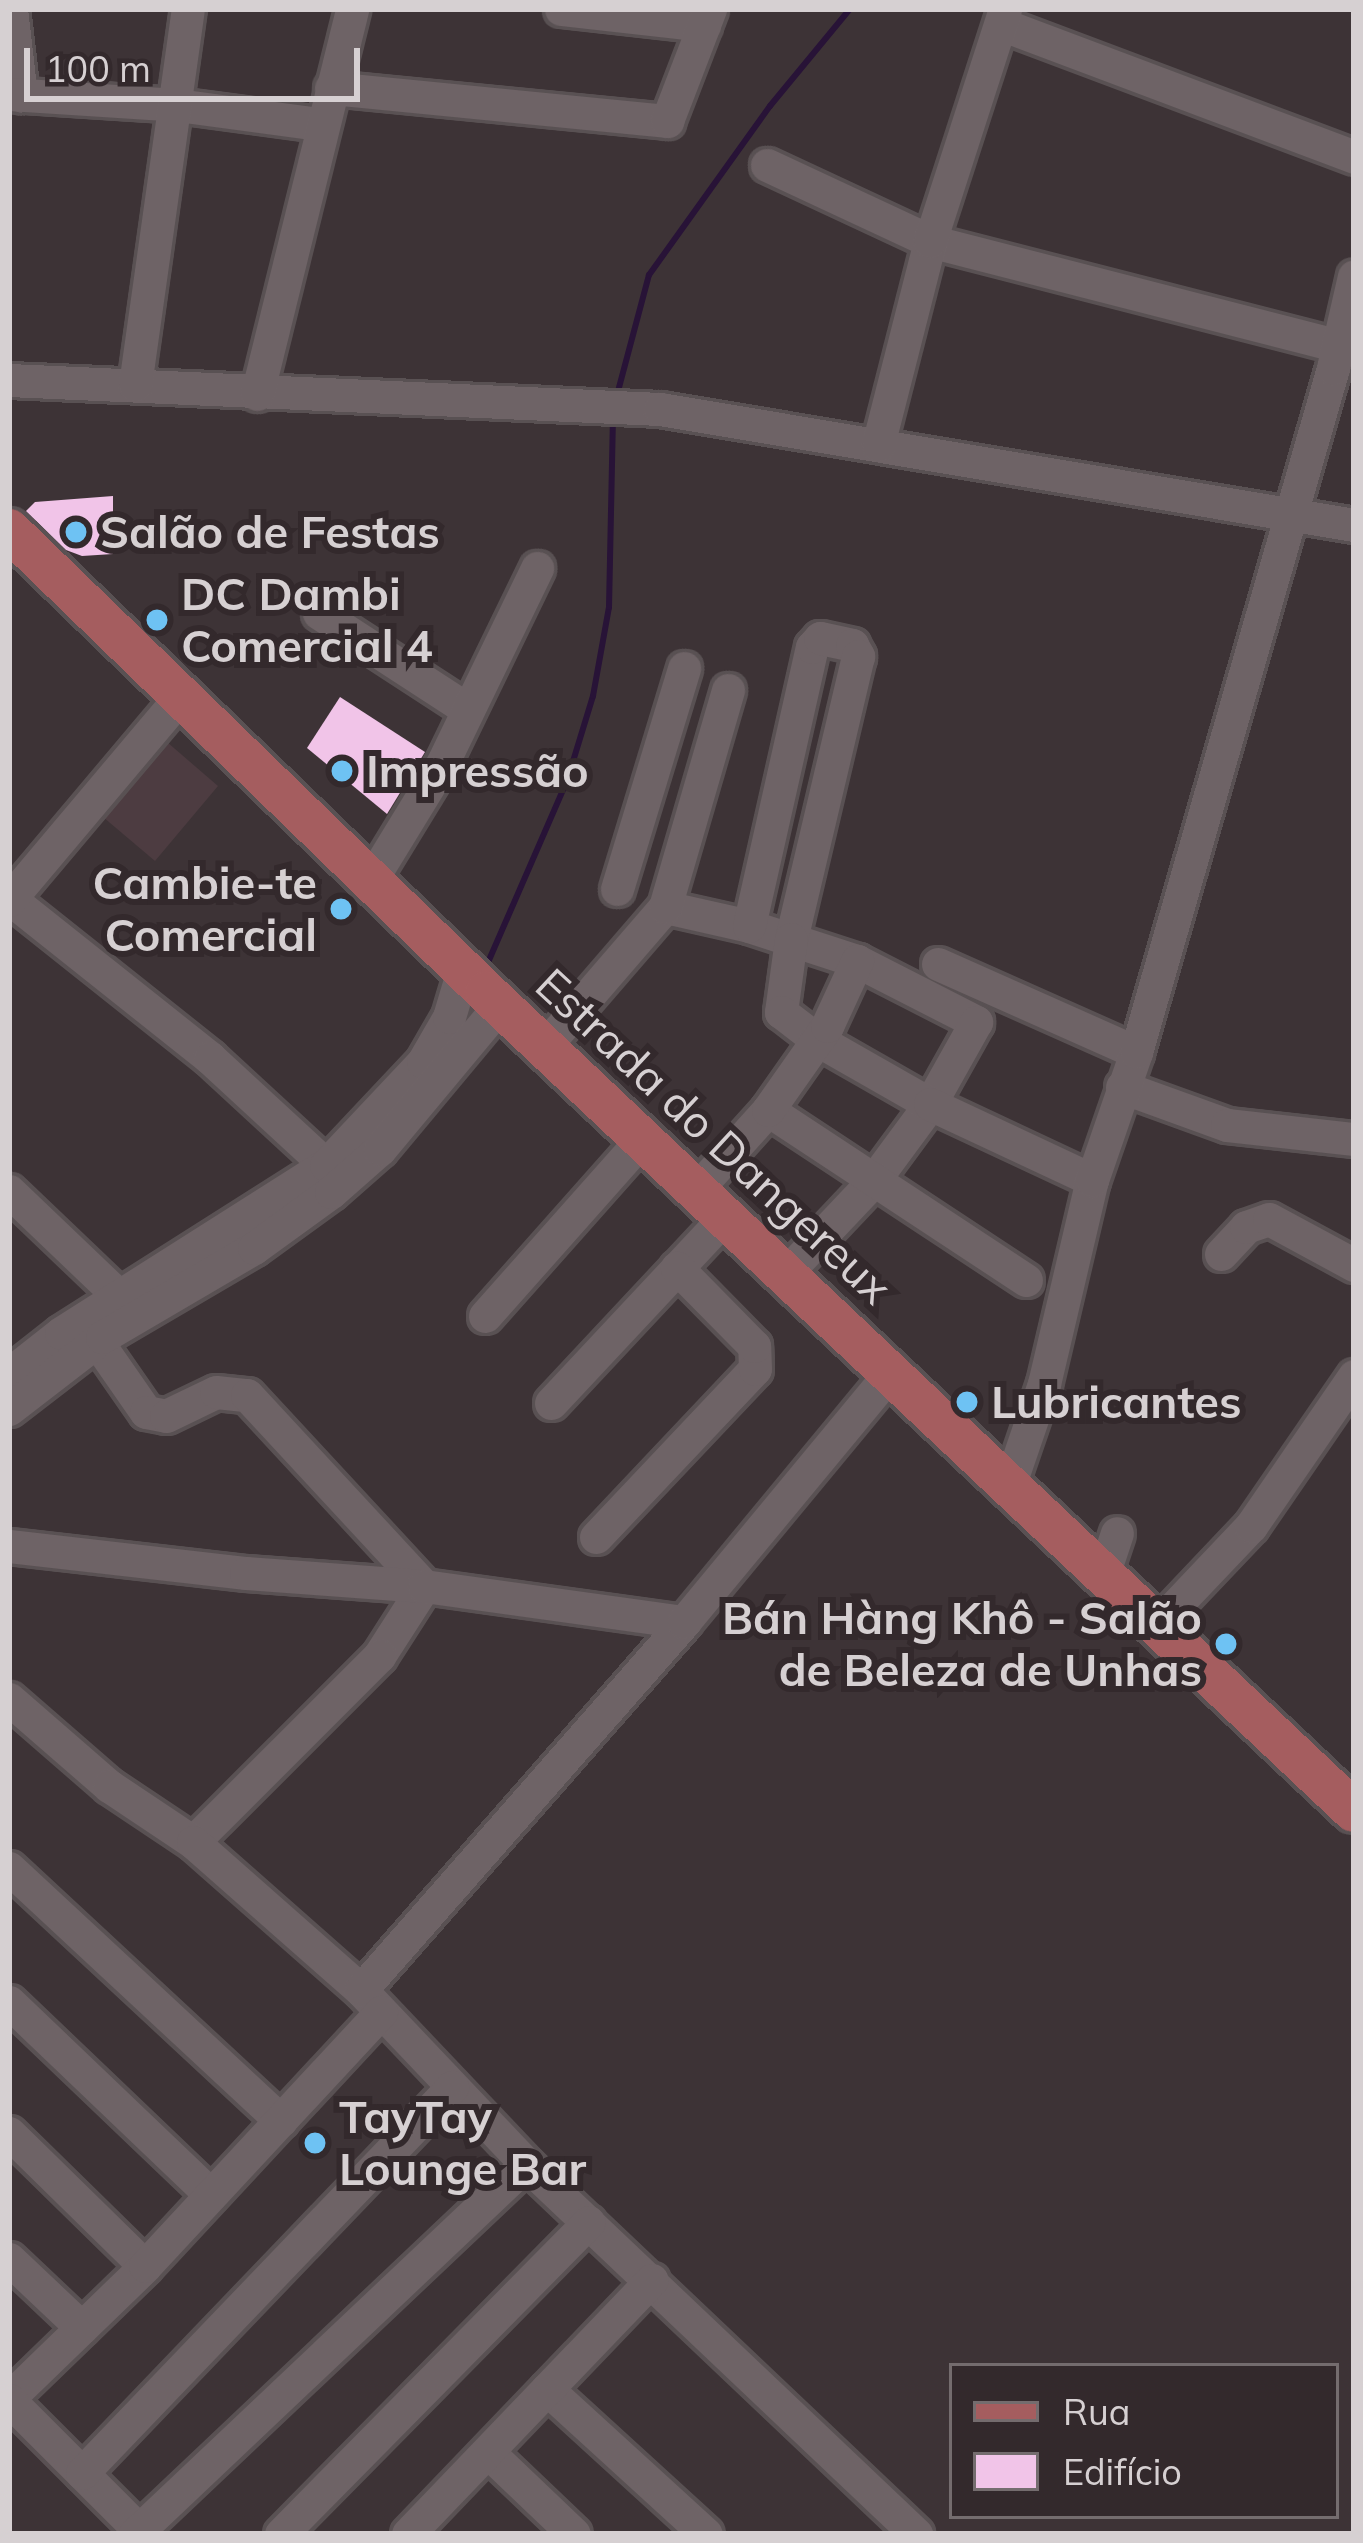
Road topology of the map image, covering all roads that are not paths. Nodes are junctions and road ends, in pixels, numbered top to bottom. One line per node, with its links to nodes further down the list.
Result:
1 (10, 9): 8 (street)
2 (188, 9): 9 (street)
3 (352, 9): 7 (street)
4 (561, 9): 6 (street)
5 (1003, 16): 11 (street); 13 (street)
6 (707, 17): 7 (street)
7 (331, 88): 10 (street)
8 (15, 94): 9 (street)
9 (177, 105): 10 (street); 17 (street)
10 (320, 124): 18 (street)
11 (1354, 158)
12 (766, 165): 13 (street)
13 (930, 241): 15 (street); 19 (street)
14 (1354, 276): 15 (street)
15 (1341, 362): 20 (street)
16 (9, 380): 17 (street)
17 (135, 385): 18 (street)
18 (257, 394): 19 (street)
19 (878, 445): 20 (street)
20 (1287, 514): 21 (street); 42 (street)
21 (1354, 525)
22 (9, 530): 27 (main road, Estrada do Dangereux)
23 (537, 568): 28 (street)
24 (319, 613): 28 (street)
25 (684, 668): 29 (street)
26 (728, 690): 30 (street)
27 (181, 696): 31 (main road, Estrada do Dangereux); 33 (street)
28 (467, 709): 31 (street)
29 (639, 817): 30 (street); 32 (street)
30 (686, 835): 34 (street)
31 (370, 880): 39 (main road, Estrada do Dangereux)
32 (617, 889)
33 (9, 899): 48 (street)
34 (665, 907): 35 (street); 41 (street)
35 (749, 926): 36 (street); 36 (street)
36 (790, 939): 37 (street); 40 (street)
37 (857, 961): 40 (street); 44 (street)
38 (938, 964): 42 (street)
39 (479, 985): 41 (main road, Estrada do Dangereux); 48 (street); 60 (street)
40 (816, 1040): 44 (street); 45 (street)
41 (544, 1047): 46 (main road, Estrada do Dangereux)
42 (1136, 1052): 43 (street)
43 (1122, 1087): 47 (street); 50 (street)
44 (931, 1104): 49 (street); 50 (street)
45 (767, 1110): 49 (street); 52 (street)
46 (642, 1139): 52 (main road, Estrada do Dangereux); 59 (street)
47 (1354, 1139)
48 (326, 1165): 58 (street)
49 (874, 1180): 56 (street); 57 (street)
50 (1092, 1180): 66 (street)
51 (9, 1190): 58 (street)
52 (711, 1204): 55 (street); 56 (main road, Estrada do Dangereux)
53 (1221, 1254): 54 (street)
54 (1354, 1265)
55 (677, 1268): 64 (street); 68 (street)
56 (785, 1274): 61 (main road, Estrada do Dangereux)
57 (1026, 1280)
58 (122, 1298): 62 (street)
59 (485, 1316)
60 (98, 1343): 65 (street); 71 (street)
61 (890, 1373): 66 (main road, Estrada do Dangereux); 72 (street)
62 (9, 1374)
63 (1354, 1376): 73 (street)
64 (551, 1403)
65 (9, 1409)
66 (1010, 1486): 70 (main road, Estrada do Dangereux)
67 (1117, 1533): 70 (street)
68 (596, 1537)
69 (9, 1546): 71 (street)
70 (1103, 1575): 73 (main road, Estrada do Dangereux)
71 (424, 1586): 72 (street); 76 (street)
72 (684, 1622): 78 (street)
73 (1157, 1625): 75 (main road, Estrada do Dangereux)
74 (9, 1699): 76 (street)
75 (1354, 1811)
76 (193, 1842): 78 (street)
77 (9, 1868): 81 (street)
78 (371, 2001): 80 (street); 81 (street)
79 (9, 2002): 84 (street)
80 (452, 2086): 83 (street); 93 (street)
81 (281, 2121): 84 (street)
82 (9, 2133): 87 (street)
83 (526, 2164): 85 (street); 95 (street)
84 (211, 2195): 87 (street)
85 (590, 2222): 88 (street); 96 (street)
86 (9, 2259): 89 (street)
87 (146, 2266): 89 (street)
88 (652, 2280): 90 (street); 99 (street)
89 (82, 2328): 91 (street)
90 (547, 2389): 92 (street); 98 (street)
91 (9, 2399): 93 (street)
92 (489, 2452): 94 (street); 97 (street)
93 (82, 2473): 95 (street)
94 (426, 2528)
95 (139, 2533)
96 (281, 2534)
97 (574, 2534)
98 (706, 2534)
99 (916, 2534)

